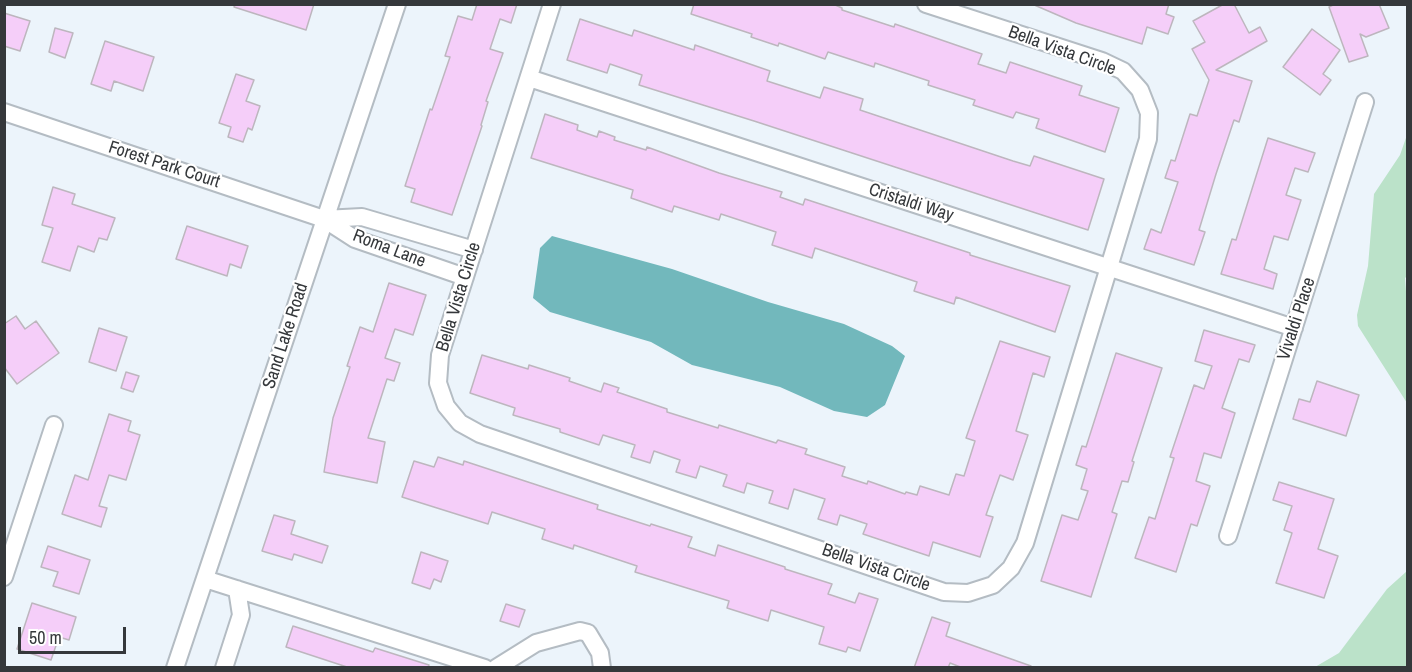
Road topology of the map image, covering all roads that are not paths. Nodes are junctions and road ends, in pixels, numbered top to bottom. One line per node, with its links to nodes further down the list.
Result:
1 (397, 4): 7 (street, Sand Lake Road)
2 (552, 4): 4 (street, Bella Vista Circle)
3 (926, 4): 11 (street, Bella Vista Circle)
4 (529, 78): 9 (street, Bella Vista Circle); 11 (street, Cristaldi Way)
5 (1365, 102): 13 (street, Vivaldi Place)
6 (4, 112): 7 (street, Forest Park Court)
7 (324, 219): 8 (street, Roma Lane); 10 (street, Roma Lane); 17 (street, Sand Lake Road)
8 (414, 232): 9 (street, Roma Lane); 10 (street)
9 (474, 250): 12 (street, Bella Vista Circle)
10 (406, 257): 12 (street, Roma Lane)
11 (1109, 268): 12 (street, Bella Vista Circle); 13 (street, Cristaldi Way)
12 (465, 277)
13 (1294, 328): 15 (street, Vivaldi Place)
14 (54, 425): 16 (street)
15 (1228, 536)
16 (4, 577)
17 (205, 579): 18 (street); 19 (street, Sand Lake Road)
18 (237, 589): 20 (street); 21 (street)
19 (175, 668)
20 (224, 668)
21 (485, 668)
22 (496, 668): 23 (street)
23 (602, 668)

